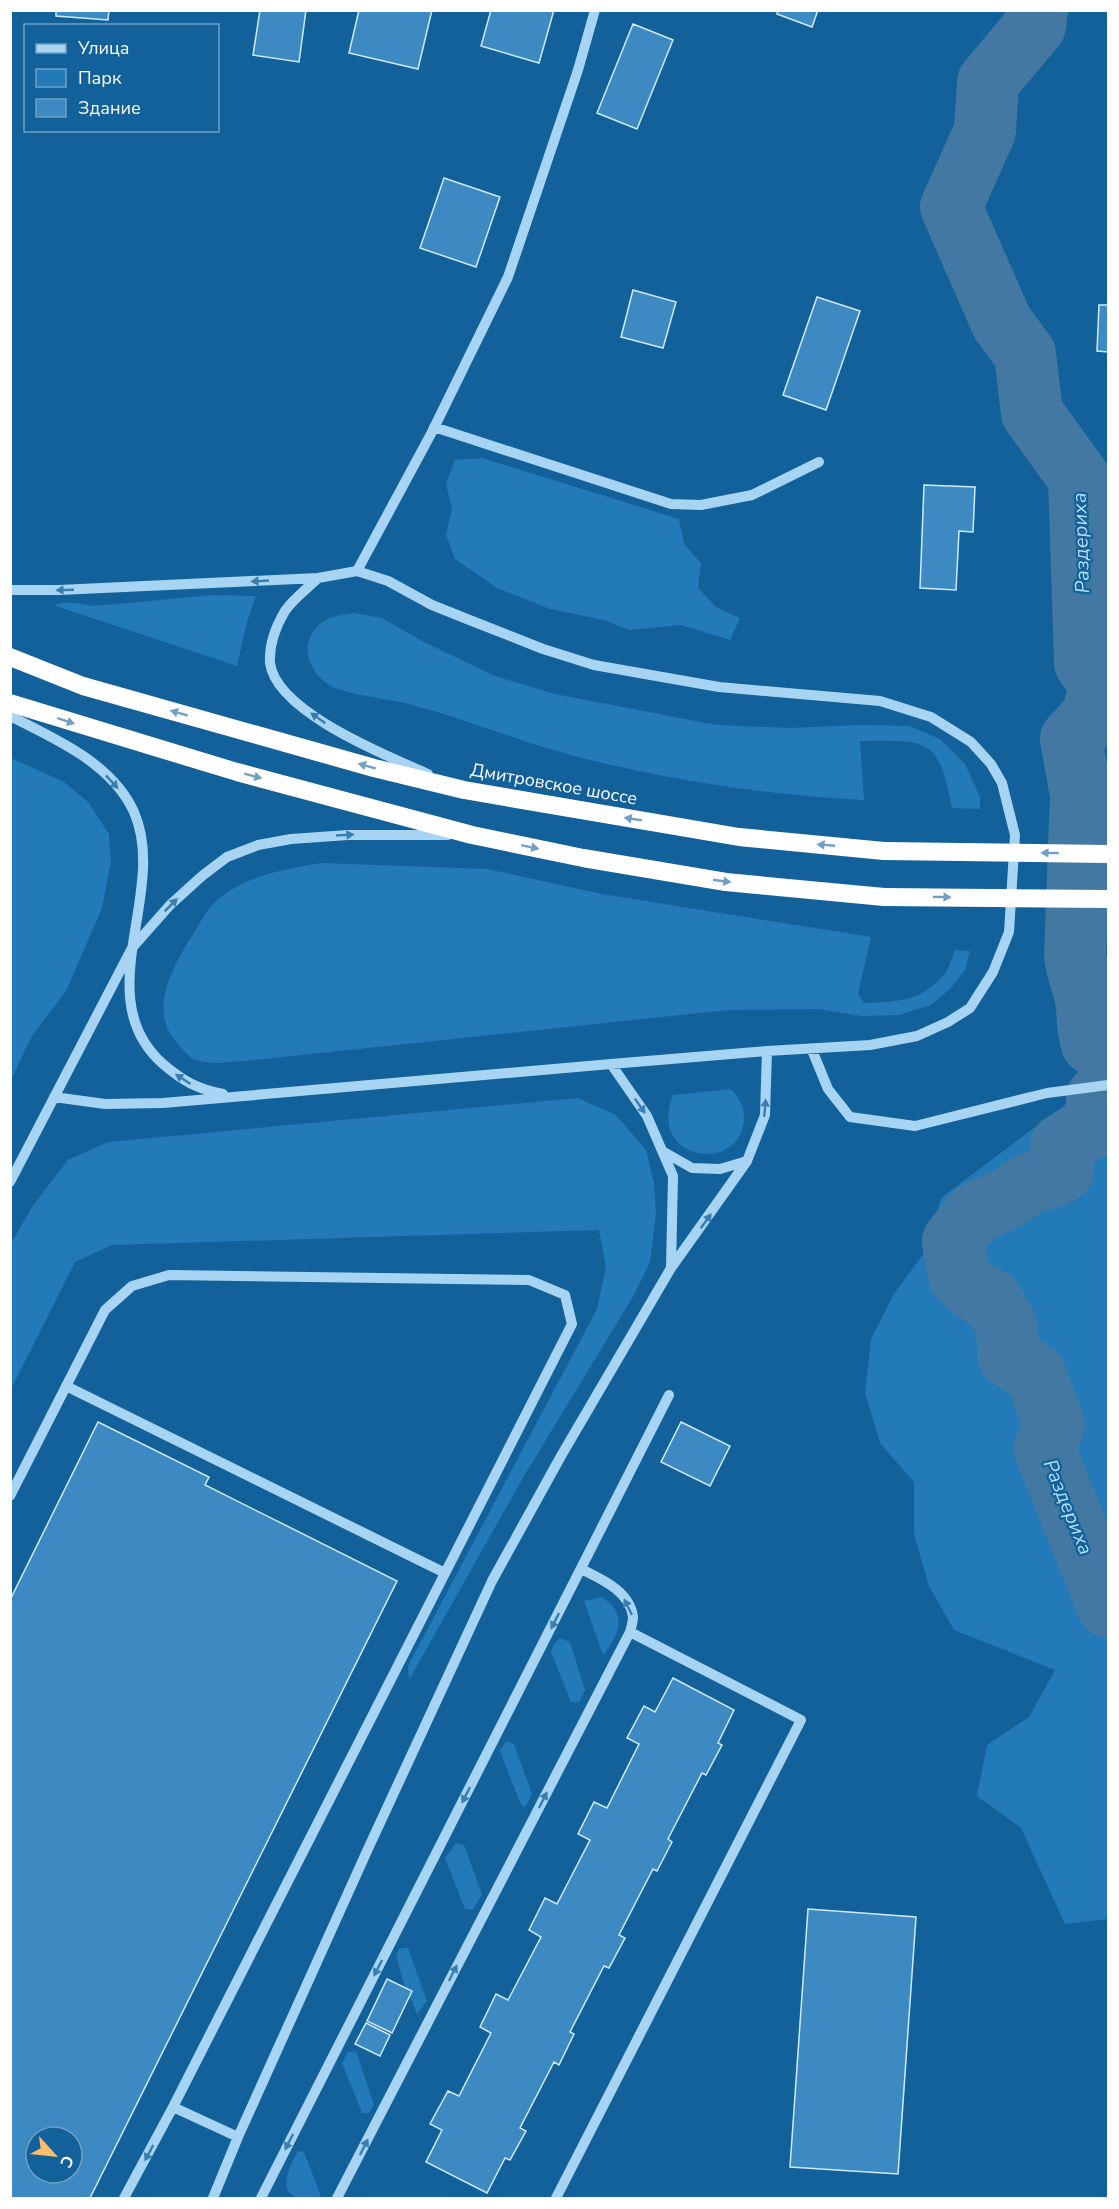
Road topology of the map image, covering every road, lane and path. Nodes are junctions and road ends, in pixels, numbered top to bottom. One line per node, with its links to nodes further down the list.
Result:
1 (596, 10): 2 (street)
2 (434, 427): 3 (street); 4 (street)
3 (819, 462)
4 (357, 571): 5 (street); 15 (street)
5 (318, 578): 6 (street, one-way to 6); 10 (street, one-way to 5)
6 (10, 590)
7 (10, 657): 10 (highway, Дмитровское шоссе, one-way to 7)
8 (10, 703): 11 (highway, one-way to 11)
9 (10, 716): 14 (street, one-way to 14)
10 (464, 790): 12 (highway, Дмитровское шоссе, one-way to 10, bridge)
11 (472, 835): 13 (highway, one-way to 13, bridge); 14 (street, one-way to 11)
12 (1108, 854)
13 (1108, 899)
14 (132, 948): 19 (street); 20 (street, one-way to 14)
15 (812, 1050): 16 (street); 18 (street)
16 (767, 1051): 17 (street); 22 (street, one-way to 16)
17 (610, 1064): 20 (street); 21 (street, one-way to 21)
18 (1108, 1085)
19 (54, 1097): 20 (street); 23 (street)
20 (238, 1097)
21 (664, 1152): 22 (street); 24 (street)
22 (747, 1161): 24 (street, one-way to 22)
23 (10, 1182)
24 (671, 1268): 32 (street)
25 (66, 1386): 27 (street); 29 (street); 29 (street)
26 (669, 1395): 28 (street)
27 (10, 1496)
28 (581, 1569): 30 (street, one-way to 28); 35 (street, one-way to 35)
29 (445, 1574): 31 (street)
30 (630, 1632): 36 (street, one-way to 30); 37 (street)
31 (173, 2107): 32 (street); 33 (street, one-way to 33)
32 (238, 2137): 34 (street)
33 (124, 2199)
34 (213, 2199)
35 (261, 2199)
36 (337, 2199)
37 (556, 2199)

